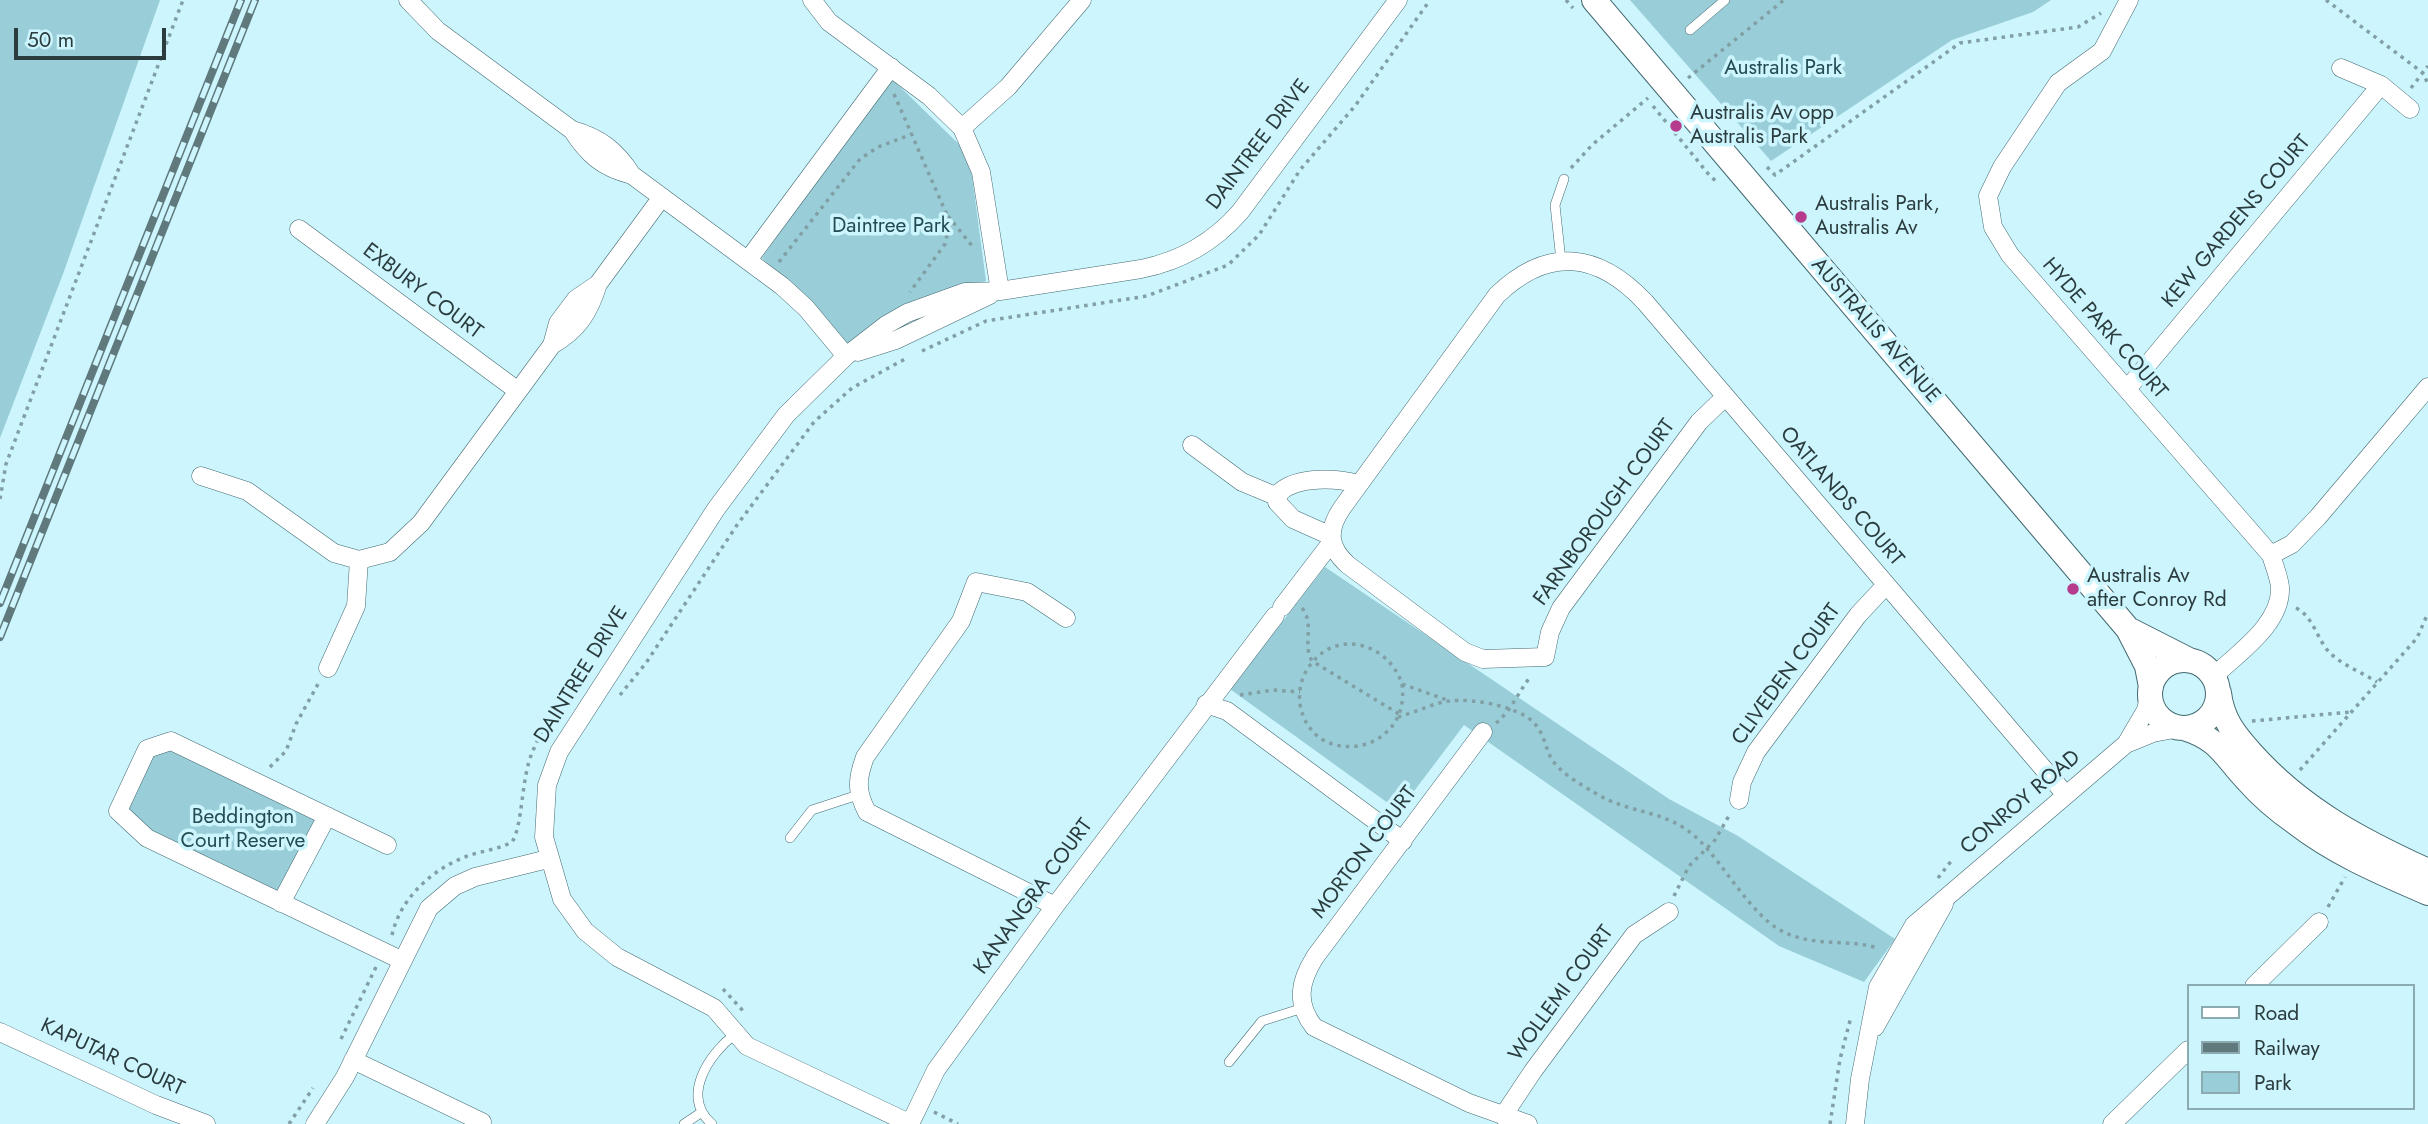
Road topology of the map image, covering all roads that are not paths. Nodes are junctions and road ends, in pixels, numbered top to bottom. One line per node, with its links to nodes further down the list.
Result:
1 (408, 0): 15 (street)
2 (812, 0): 9 (street)
3 (1082, 0): 13 (street)
4 (1398, 0): 19 (street, DAINTREE DRIVE)
5 (1594, 0): 35 (street, AUSTRALIS AVENUE)
6 (1725, 0): 8 (lane)
7 (2129, 0): 22 (street, HYDE PARK COURT)
8 (1690, 30)
9 (891, 67): 13 (street); 17 (street)
10 (2342, 68): 11 (street)
11 (2381, 85): 12 (street); 22 (street, KEW GARDENS COURT)
12 (2405, 105)
13 (961, 128): 19 (street)
14 (1564, 178): 18 (lane)
15 (662, 197): 17 (street); 23 (street)
16 (299, 229): 23 (street, EXBURY COURT)
17 (753, 253): 20 (street)
18 (1561, 261): 24 (street, OATLANDS COURT); 27 (street, OATLANDS COURT)
19 (1000, 291): 20 (street, DAINTREE DRIVE)
20 (846, 356): 51 (street, DAINTREE DRIVE)
21 (2428, 387): 30 (street)
22 (2128, 388): 30 (street, HYDE PARK COURT)
23 (518, 391): 31 (street)
24 (1726, 397): 29 (street, FARNBOROUGH COURT); 32 (street, OATLANDS COURT)
25 (1192, 445): 28 (street)
26 (201, 476): 31 (street)
27 (1358, 484): 28 (street); 29 (street, OATLANDS COURT)
28 (1278, 497): 29 (street)
29 (1331, 539): 33 (street, OATLANDS COURT)
30 (2271, 555): 38 (street, HYDE PARK COURT)
31 (359, 560): 37 (street)
32 (1886, 585): 45 (street, OATLANDS COURT); 46 (street, CLIVEDEN COURT)
33 (1282, 606): 40 (street, KANANGRA COURT)
34 (1066, 618): 44 (street)
35 (2128, 629): 36 (street, AUSTRALIS AVENUE); 39 (street, AUSTRALIS AVENUE)
36 (2189, 660): 38 (street); 39 (street)
37 (328, 668)
38 (2216, 685): 41 (street); 52 (street)
39 (2150, 690): 41 (street); 43 (street, CONROY ROAD)
40 (1206, 704): 49 (street); 56 (street, KANANGRA COURT)
41 (2181, 728): 43 (street, CONROY ROAD); 53 (street)
42 (1483, 733): 49 (street, MORTON COURT)
43 (2126, 744): 45 (street, CONROY ROAD)
44 (858, 795): 48 (lane); 56 (street)
45 (2066, 795): 54 (street, CONROY ROAD)
46 (1739, 800)
47 (327, 816): 50 (street); 55 (street); 55 (street)
48 (790, 838)
49 (1403, 841): 61 (street, MORTON COURT)
50 (387, 845)
51 (548, 859): 59 (street); 63 (street, DAINTREE DRIVE)
52 (2428, 871)
53 (2428, 893)
54 (1946, 899): 64 (street, CONROY ROAD); 64 (street, CONROY ROAD)
55 (281, 903): 59 (street)
56 (1055, 906): 75 (street, KANANGRA COURT)
57 (1669, 912): 69 (street, WOLLEMI COURT)
58 (2319, 922): 60 (street)
59 (401, 960): 66 (street)
60 (2256, 984)
61 (1303, 1008): 67 (lane); 69 (street)
62 (0, 1032): 71 (street, KAPUTAR COURT)
63 (735, 1034): 68 (lane); 75 (street, DAINTREE DRIVE)
64 (1870, 1035): 77 (street, CONROY ROAD)
65 (2186, 1052): 78 (street)
66 (353, 1060): 70 (street); 72 (street)
67 (1228, 1062)
68 (702, 1112): 73 (lane); 74 (lane)
69 (1503, 1116): 76 (street)
70 (482, 1122)
71 (206, 1124)
72 (315, 1124)
73 (684, 1124)
74 (712, 1124)
75 (911, 1124)
76 (1528, 1124)
77 (1855, 1124)
78 (2112, 1124)

